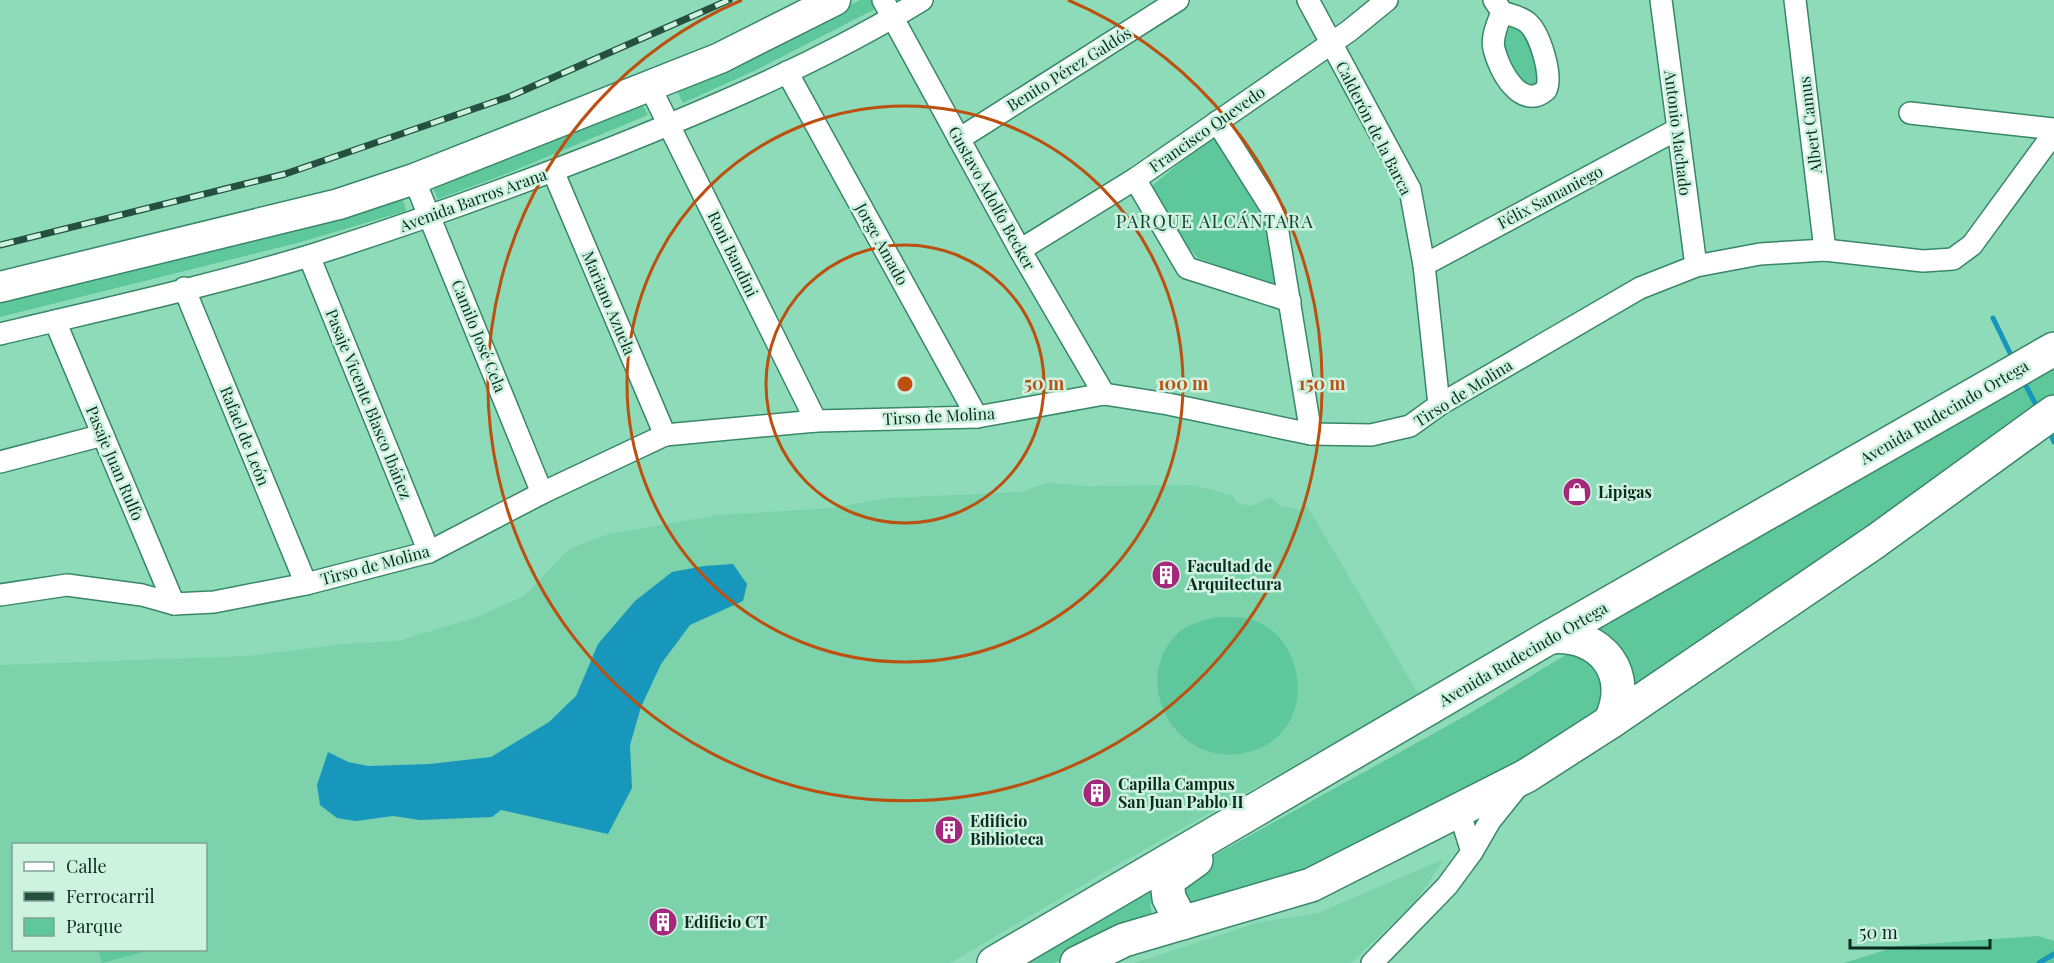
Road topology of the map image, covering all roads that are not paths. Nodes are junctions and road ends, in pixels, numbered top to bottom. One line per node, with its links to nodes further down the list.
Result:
1 (835, 0): 11 (main road)
2 (922, 0): 8 (street, Avenida Barros Arana)
3 (1178, 0): 17 (street, Benito Pérez Galdós)
4 (1308, 0): 9 (street, Calderón de la Barca)
5 (1387, 0): 9 (street, Francisco Quevedo)
6 (1661, 0): 15 (street, Antonio Machado)
7 (1795, 0): 23 (street, Albert Camus)
8 (888, 9): 10 (street, Avenida Barros Arana); 17 (street, Gustavo Adolfo Becker)
9 (1330, 44): 13 (street, Francisco Quevedo); 25 (street, Calderón de la Barca)
10 (787, 72): 14 (street, Avenida Barros Arana); 36 (street, Jorge Amado)
11 (650, 87): 14 (street, Roni Bandini); 19 (main road)
12 (1910, 113): 16 (street)
13 (1217, 122): 20 (street, Francisco Quevedo); 29 (street)
14 (669, 125): 18 (street, Avenida Barros Arana); 37 (street, Roni Bandini)
15 (1676, 130): 25 (street, Félix Samaniego); 26 (street, Antonio Machado)
16 (2054, 131): 23 (street, Tirso de Molina)
17 (959, 139): 22 (street, Gustavo Adolfo Becker)
18 (554, 171): 21 (street, Avenida Barros Arana); 40 (street, Mariano Azuela)
19 (414, 179): 21 (street, Camilo José Cela); 27 (main road)
20 (1135, 179): 22 (street, Francisco Quevedo); 29 (street)
21 (430, 217): 24 (street, Avenida Barros Arana); 42 (street, Camilo José Cela)
22 (1020, 250): 33 (street, Gustavo Adolfo Becker)
23 (1825, 250): 26 (street, Tirso de Molina)
24 (309, 256): 28 (street, Avenida Barros Arana); 43 (street, Pasaje Vicente Blasco Ibáñez)
25 (1424, 265): 34 (street, Calderón de la Barca)
26 (1696, 266): 34 (street, Tirso de Molina)
27 (0, 286)
28 (184, 288): 30 (street, Avenida Barros Arana); 44 (street, Rafael de León)
29 (1290, 301): 38 (street)
30 (56, 321): 31 (street, Avenida Barros Arana); 39 (street, Pasaje Juan Rulfo)
31 (0, 334)
32 (2054, 349): 47 (main road, Avenida Rudecindo Ortega)
33 (1104, 394): 36 (street, Tirso de Molina); 38 (street, Tirso de Molina)
34 (1439, 405): 38 (street, Tirso de Molina)
35 (2054, 412): 48 (main road)
36 (977, 417): 37 (street, Tirso de Molina)
37 (816, 421): 40 (street, Tirso de Molina)
38 (1311, 434)
39 (104, 435): 41 (street); 46 (street, Pasaje Juan Rulfo)
40 (665, 435): 42 (street, Tirso de Molina)
41 (0, 462)
42 (542, 493): 43 (street, Tirso de Molina)
43 (429, 552): 44 (street, Tirso de Molina)
44 (306, 584): 46 (street, Tirso de Molina)
45 (0, 595): 46 (street, Tirso de Molina)
46 (174, 604)
47 (1550, 637): 48 (main road); 51 (main road, Avenida Rudecindo Ortega)
48 (1610, 722): 49 (main road)
49 (1526, 776): 50 (main road); 52 (street)
50 (1459, 811): 52 (street); 53 (main road)
51 (1217, 833): 53 (main road); 54 (main road, Avenida Rudecindo Ortega)
52 (1472, 852): 56 (street)
53 (1182, 923): 55 (main road)
54 (994, 963)
55 (1077, 963)
56 (1372, 963)

